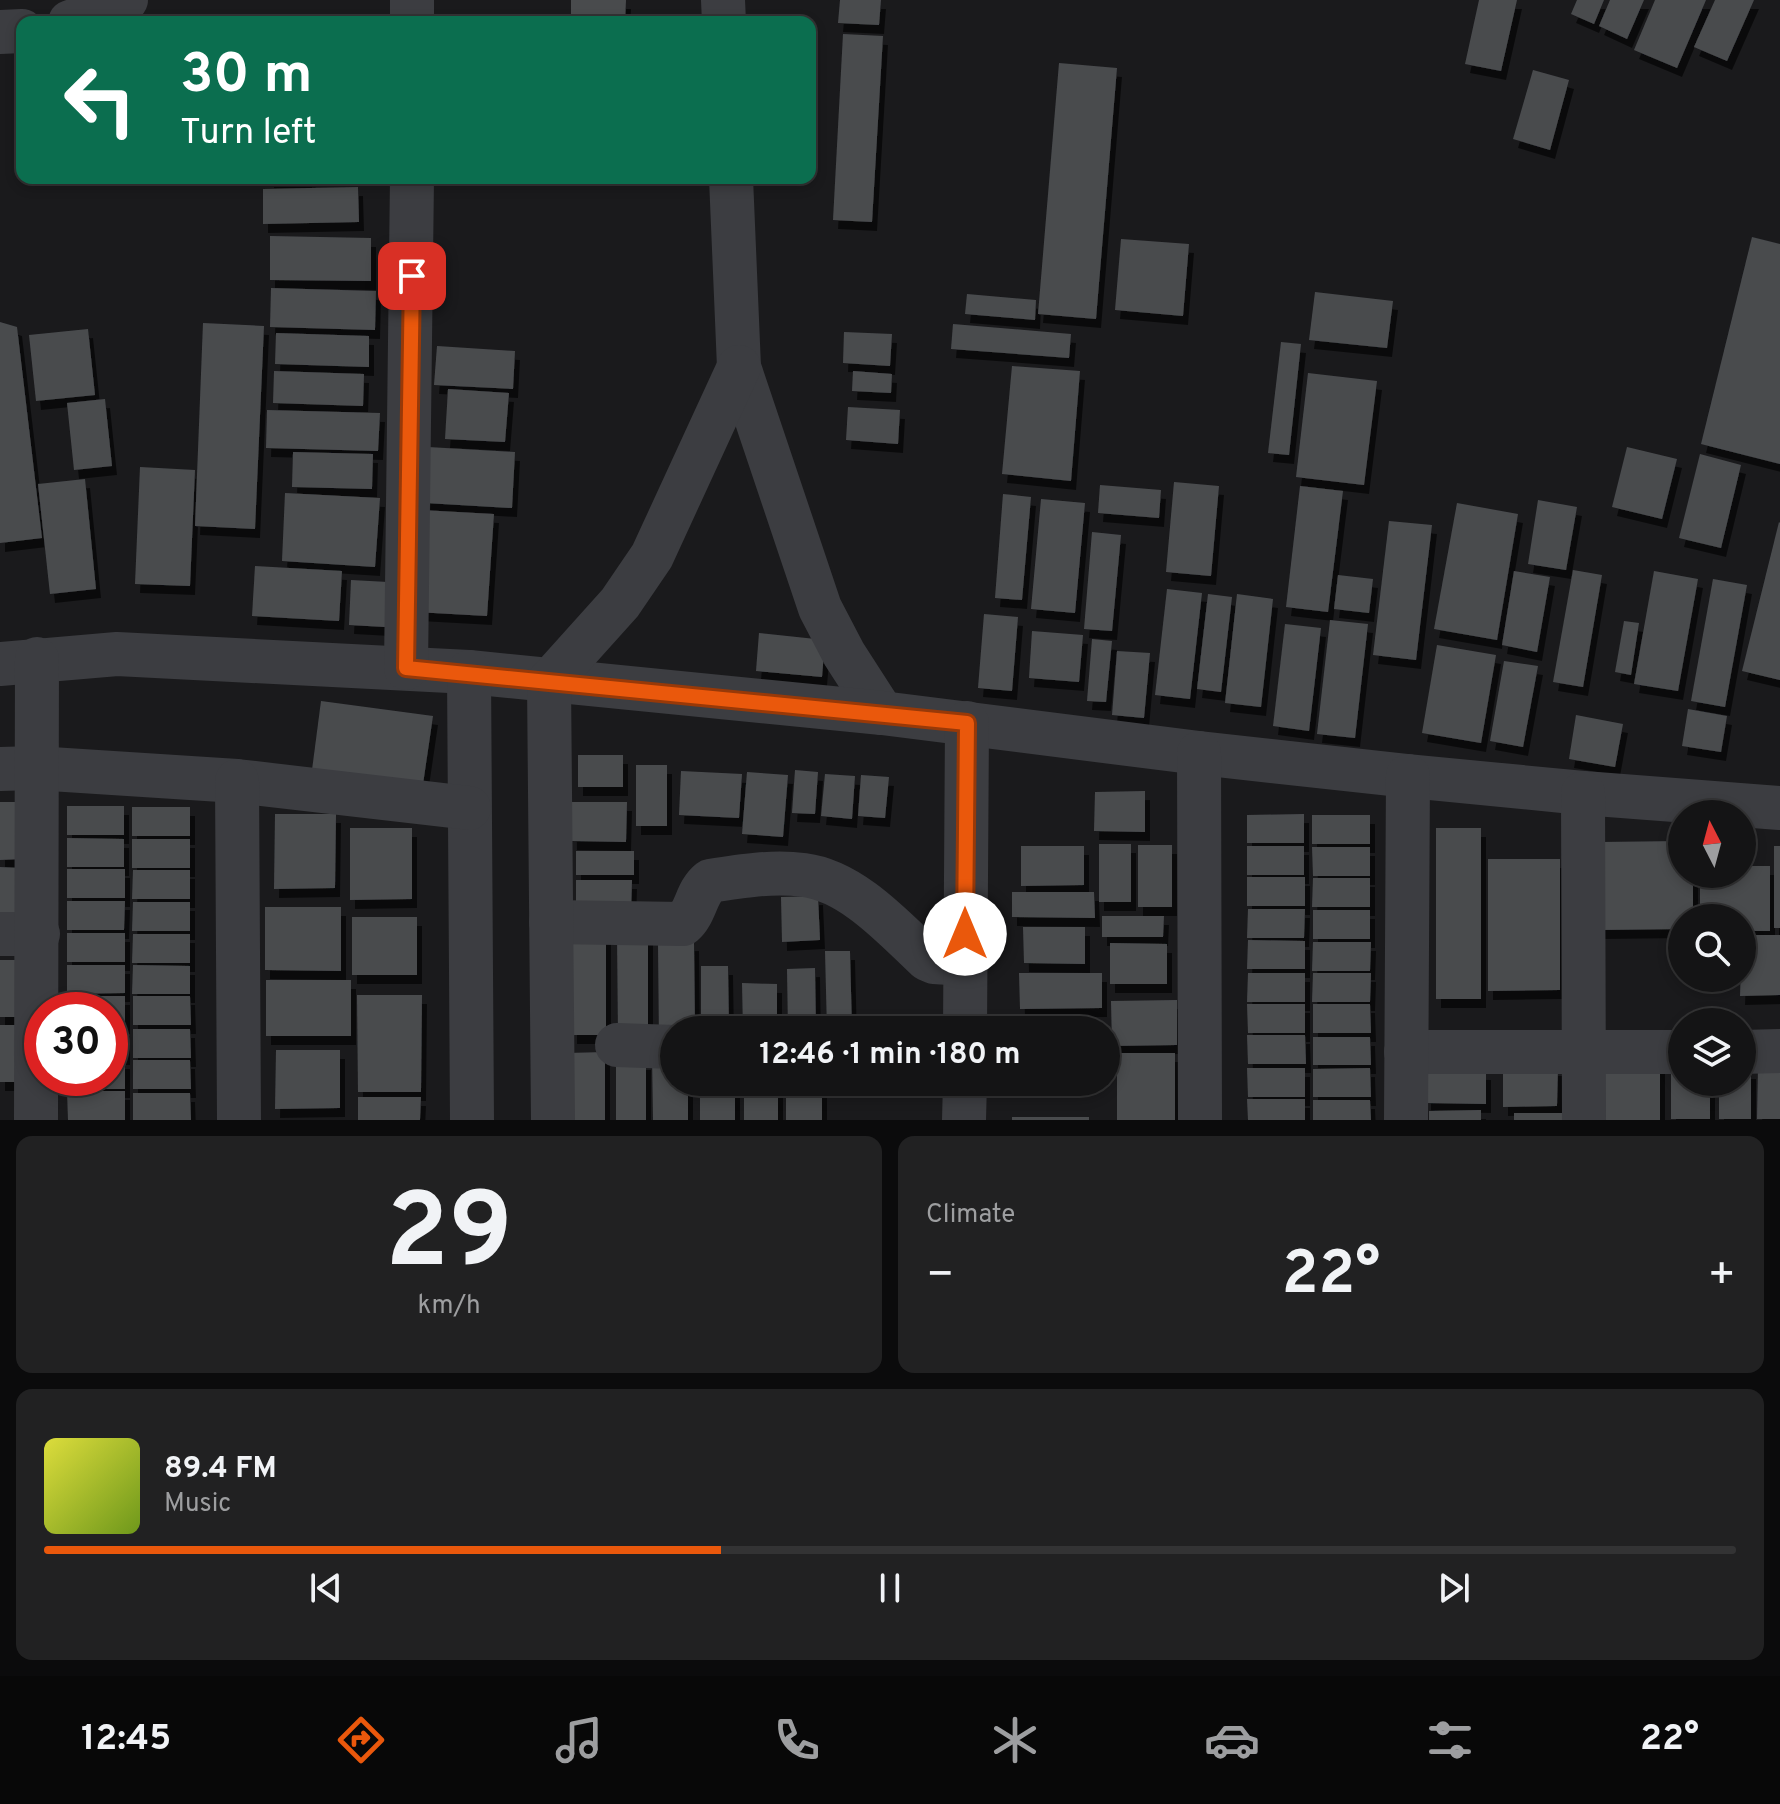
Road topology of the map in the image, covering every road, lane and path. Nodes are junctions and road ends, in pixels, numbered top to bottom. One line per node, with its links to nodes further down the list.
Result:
1 (126, 0): 2 (street)
2 (87, 16)
3 (412, 184): 7 (street)
4 (731, 184): 5 (street)
5 (739, 367): 9 (street); 10 (street)
6 (18, 661): 7 (street); 13 (street)
7 (406, 668): 8 (street)
8 (469, 672): 9 (street); 17 (street)
9 (549, 682): 10 (street); 19 (street)
10 (882, 713): 11 (street)
11 (967, 723): 12 (street); 21 (street)
12 (1199, 753): 14 (street); 36 (street)
13 (18, 768): 15 (street); 20 (street)
14 (1408, 776): 16 (street); 26 (street)
15 (237, 781): 17 (street); 32 (street)
16 (1583, 793): 18 (street); 29 (street)
17 (469, 808): 33 (street)
18 (1780, 808)
19 (551, 922): 21 (street); 34 (street)
20 (19, 934): 31 (street)
21 (965, 964): 22 (street)
22 (965, 1016)
23 (617, 1045): 24 (street)
24 (660, 1047)
25 (1780, 1051): 28 (street)
26 (1406, 1052): 29 (street); 37 (street)
27 (1668, 1052): 29 (street)
28 (1756, 1052)
29 (1582, 1053): 38 (street)
30 (965, 1096): 35 (street)
31 (24, 1112)
32 (239, 1120)
33 (472, 1120)
34 (553, 1120)
35 (964, 1120)
36 (1200, 1120)
37 (1406, 1120)
38 (1584, 1120)

